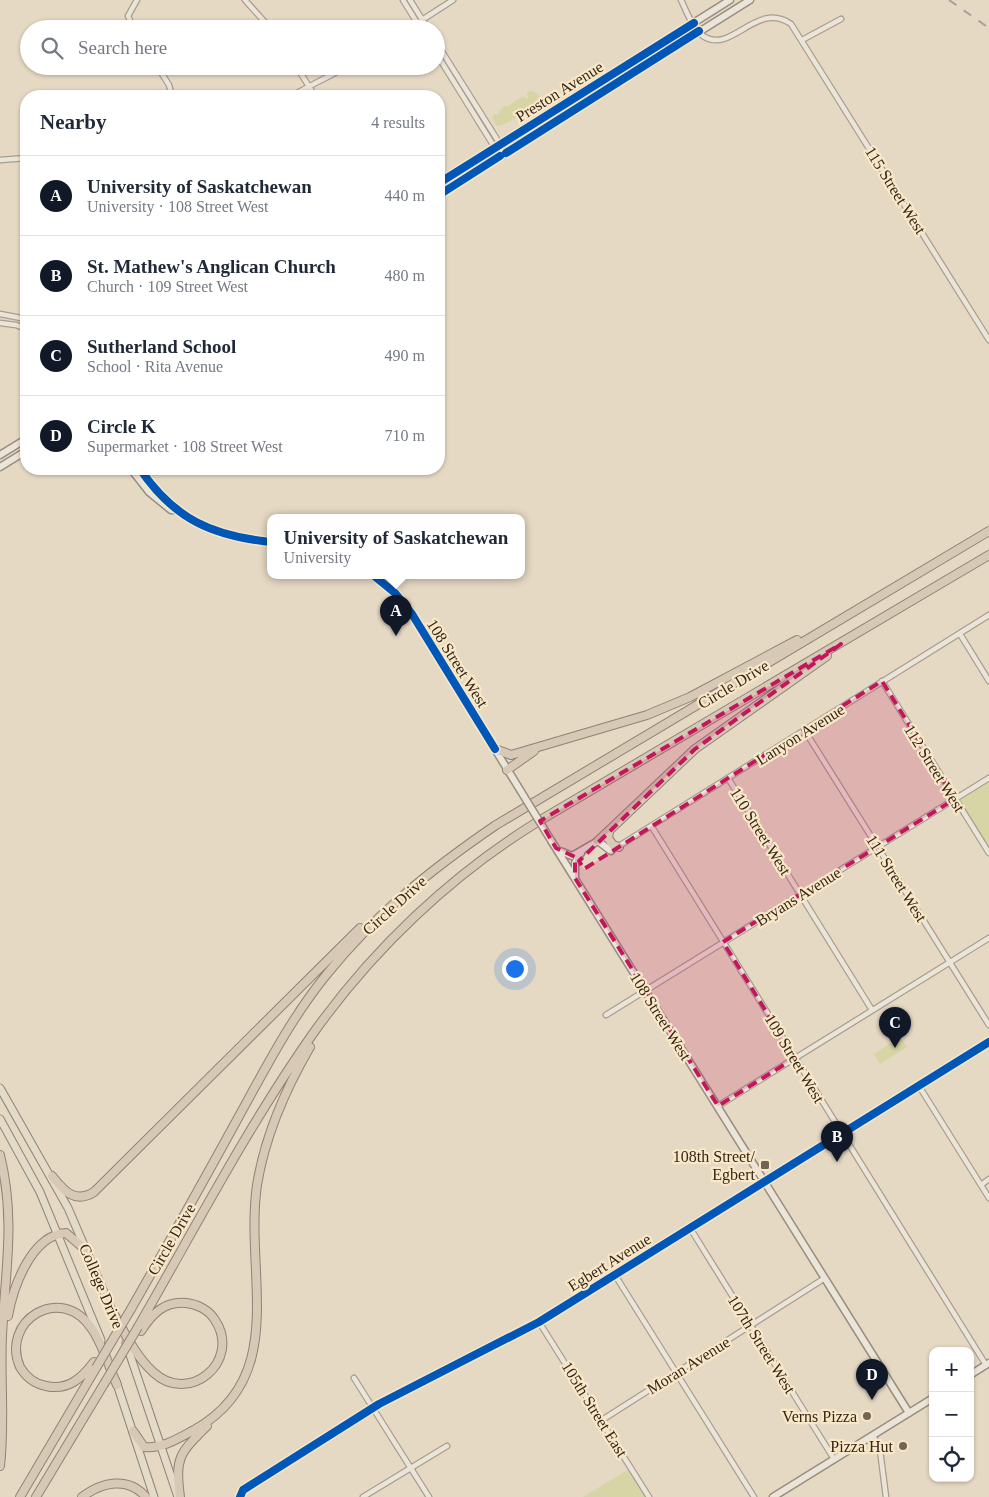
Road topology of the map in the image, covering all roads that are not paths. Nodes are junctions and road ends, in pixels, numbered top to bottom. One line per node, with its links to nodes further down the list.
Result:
1 (137, 0): 10 (street)
2 (245, 0): 11 (street)
3 (403, 0): 12 (street)
4 (410, 0): 13 (street)
5 (453, 0): 13 (street)
6 (681, 0): 14 (street)
7 (730, 0): 14 (street, Preston Avenue)
8 (750, 0): 15 (street, Preston Avenue)
9 (841, 18): 16 (street)
10 (130, 20)
11 (263, 20)
12 (415, 20)
13 (423, 20)
14 (694, 23): 15 (street); 28 (street, Preston Avenue)
15 (699, 31): 16 (street, 115 Street West); 32 (street, Preston Avenue)
16 (802, 40): 38 (street, 115 Street West)
17 (445, 56): 19 (street)
18 (445, 68): 23 (street)
19 (457, 74): 23 (street); 28 (street)
20 (163, 75): 25 (street)
21 (302, 75): 24 (street)
22 (330, 75): 24 (street)
23 (451, 78): 28 (street)
24 (309, 86): 26 (street); 27 (street)
25 (170, 90)
26 (302, 90)
27 (311, 90)
28 (497, 146): 31 (street, Preston Avenue); 32 (street)
29 (20, 158): 30 (street)
30 (0, 160)
31 (445, 179)
32 (452, 186): 33 (street, Preston Avenue)
33 (445, 191)
34 (0, 314): 35 (street)
35 (20, 317)
36 (0, 323): 37 (street)
37 (20, 328)
38 (989, 340)
39 (20, 443): 40 (street)
40 (0, 455)
41 (20, 455): 42 (street)
42 (0, 467)
43 (136, 475): 45 (street)
44 (145, 475): 45 (street)
45 (175, 510): 47 (street)
46 (989, 531): 51 (highway, Circle Drive)
47 (267, 541)
48 (989, 555): 53 (highway, Circle Drive)
49 (378, 579): 58 (street, 108 Street West)
50 (989, 616): 52 (street, Lanyon Avenue)
51 (844, 618): 57 (highway); 73 (highway, Circle Drive)
52 (960, 634): 54 (street); 55 (street, Lanyon Avenue)
53 (841, 644): 64 (highway); 78 (highway, Circle Drive)
54 (989, 680)
55 (882, 681): 56 (street, Lanyon Avenue); 62 (street, 112 Street West)
56 (805, 731): 60 (street, Lanyon Avenue); 68 (street, 111 Street West)
57 (544, 744): 58 (highway); 59 (highway)
58 (495, 749): 59 (street, 108 Street West)
59 (507, 770): 66 (street, 108 Street West, bridge)
60 (728, 778): 63 (street, Lanyon Avenue); 74 (street, 110 Street West)
61 (989, 778): 62 (street, Bryans Avenue)
62 (955, 799): 68 (street, Bryans Avenue); 71 (street, 112 Street West)
63 (652, 827): 67 (street, Lanyon Avenue); 76 (street, 109 Street West)
64 (609, 832): 65 (highway); 67 (highway)
65 (598, 841): 69 (street); 70 (street)
66 (554, 845): 69 (street); 72 (street, 108 Street West)
67 (619, 847): 70 (street, Lanyon Avenue)
68 (878, 847): 74 (street, Bryans Avenue); 77 (street, 111 Street West)
69 (582, 852): 72 (street)
70 (611, 852)
71 (989, 853)
72 (575, 878): 79 (street, 108 Street West)
73 (405, 893): 91 (highway); 107 (highway, Circle Drive, bridge)
74 (801, 895): 76 (street, Bryans Avenue); 80 (street, 110 Street West)
75 (989, 938): 77 (street)
76 (723, 942): 79 (street, Bryans Avenue); 84 (street, 109 Street West)
77 (950, 962): 80 (street); 82 (street, 111 Street West)
78 (361, 973): 104 (highway, Circle Drive); 115 (highway)
79 (645, 991): 81 (street, Bryans Avenue); 87 (street, 108 Street West)
80 (872, 1010): 84 (street)
81 (606, 1015)
82 (989, 1025)
83 (989, 1042): 85 (street, Egbert Avenue)
84 (795, 1058): 87 (street); 89 (street, 109 Street West)
85 (919, 1086): 89 (street, Egbert Avenue); 94 (street)
86 (0, 1088): 91 (main road, College Drive)
87 (718, 1106): 93 (street, 108 Street West)
88 (0, 1119): 97 (main road, College Drive)
89 (842, 1134): 93 (street, Egbert Avenue); 106 (street, 109 Street West)
90 (0, 1155): 105 (highway)
91 (52, 1176): 98 (main road, College Drive)
92 (989, 1179): 94 (street)
93 (764, 1181): 96 (street, Egbert Avenue); 100 (street, 108 Street West)
94 (980, 1185): 95 (street)
95 (989, 1198)
96 (690, 1228): 99 (street, Egbert Avenue); 103 (street, 107th Street West)
97 (58, 1234): 98 (highway); 105 (highway); 111 (main road, College Drive)
98 (87, 1250): 101 (main road, College Drive)
99 (615, 1275): 102 (street, Egbert Avenue); 108 (street)
100 (825, 1278): 103 (street, Moran Avenue); 114 (street, 108 Street West)
101 (111, 1308): 104 (highway); 119 (main road, College Drive)
102 (540, 1322): 113 (street, Egbert Avenue); 116 (street, 105th Street East)
103 (751, 1326): 108 (street, Moran Avenue); 121 (street, 107th Street West)
104 (139, 1329): 125 (highway, Circle Drive, bridge)
105 (2, 1348): 122 (highway)
106 (987, 1364): 109 (street)
107 (95, 1365): 111 (highway); 124 (highway, Circle Drive)
108 (676, 1372): 116 (street, Moran Avenue); 134 (street)
109 (974, 1372)
110 (354, 1378): 113 (street)
111 (117, 1385): 117 (main road, College Drive)
112 (929, 1400): 114 (street)
113 (373, 1408): 123 (street); 130 (street, Egbert Avenue)
114 (909, 1413): 118 (street)
115 (218, 1414): 119 (highway); 129 (highway)
116 (602, 1420): 133 (street, 105th Street East)
117 (133, 1432): 119 (highway); 128 (main road, College Drive)
118 (873, 1435): 121 (street); 136 (street)
119 (160, 1446): 129 (main road, College Drive)
120 (448, 1446): 123 (street)
121 (834, 1460): 135 (street)
122 (0, 1466)
123 (411, 1467): 131 (street); 132 (street)
124 (20, 1497)
125 (36, 1497)
126 (82, 1497): 127 (highway)
127 (146, 1497)
128 (154, 1497)
129 (179, 1497)
130 (240, 1497)
131 (363, 1497)
132 (429, 1497)
133 (650, 1497)
134 (754, 1497)
135 (773, 1497)
136 (886, 1497)

